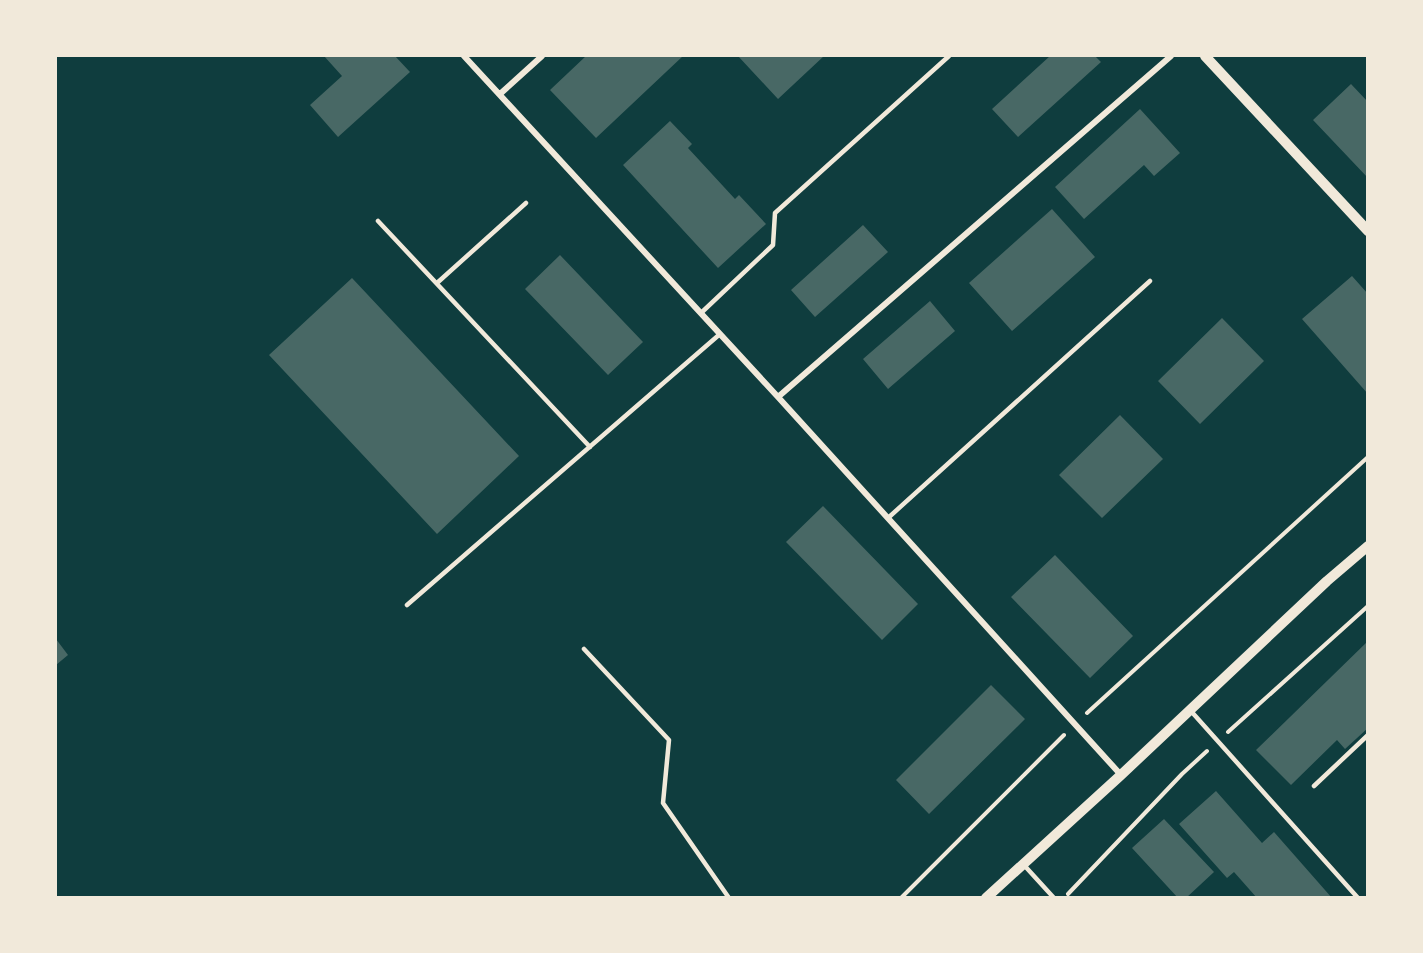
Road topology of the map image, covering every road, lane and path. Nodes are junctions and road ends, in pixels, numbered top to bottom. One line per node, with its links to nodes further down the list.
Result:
1 (464, 56): 6 (street)
2 (542, 56): 6 (street)
3 (949, 56): 12 (lane)
4 (1171, 56): 14 (street)
5 (1205, 56): 9 (street)
6 (500, 94): 12 (street)
7 (526, 203): 11 (lane)
8 (378, 220): 11 (lane)
9 (1368, 231)
10 (1150, 281): 17 (lane)
11 (437, 283): 15 (lane)
12 (700, 313): 13 (street)
13 (720, 334): 14 (street); 15 (lane)
14 (778, 397): 17 (street)
15 (590, 447): 19 (lane)
16 (1368, 457): 22 (path)
17 (888, 518): 22 (street)
18 (1368, 546): 21 (street)
19 (406, 605)
20 (584, 649): 27 (lane)
21 (1190, 710): 24 (street); 31 (lane)
22 (1075, 724): 24 (street); 28 (path)
23 (1368, 735): 25 (lane)
24 (1121, 775): 26 (street)
25 (1314, 786)
26 (1023, 864): 29 (street); 30 (lane)
27 (729, 897)
28 (901, 897)
29 (986, 897)
30 (1054, 897)
31 (1358, 897)

